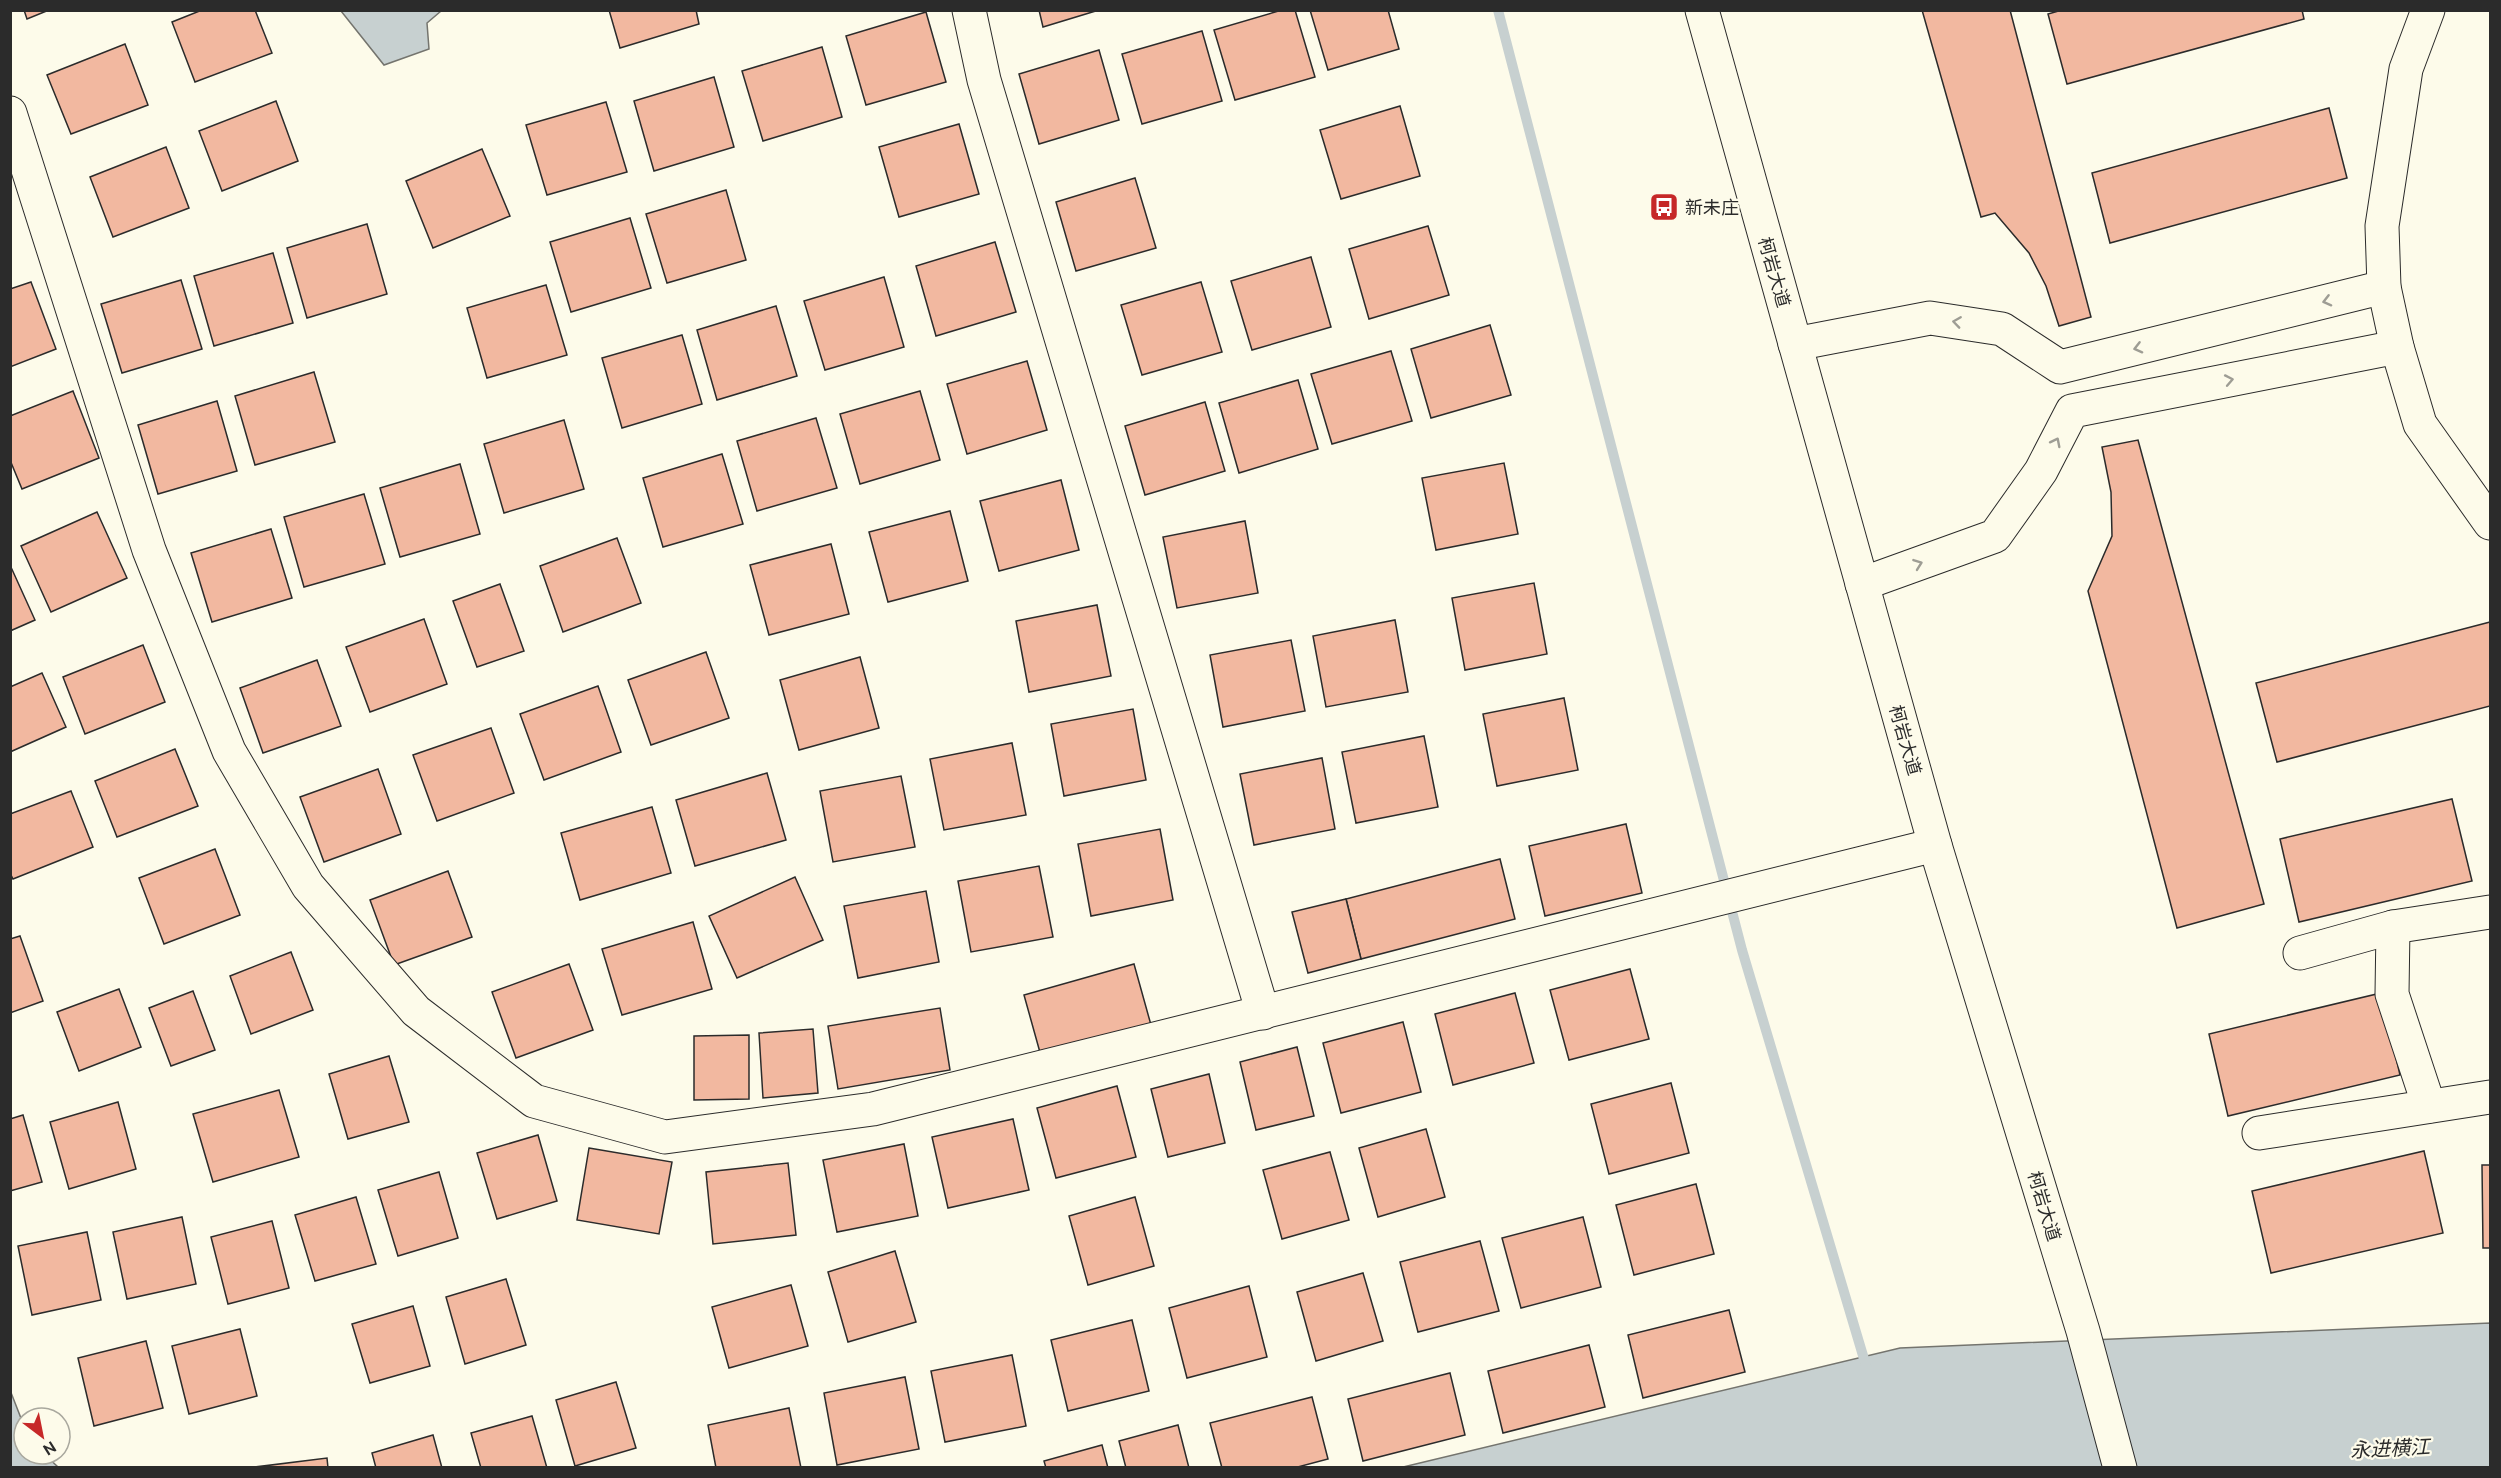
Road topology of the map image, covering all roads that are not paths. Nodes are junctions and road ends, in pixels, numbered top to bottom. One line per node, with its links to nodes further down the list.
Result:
1 (969, 10): 14 (street)
2 (1702, 10): 6 (street, 柯岩大道)
3 (2428, 10): 5 (street)
4 (10, 113): 14 (street)
5 (2384, 287): 6 (street, one-way to 6); 7 (street)
6 (1795, 344): 9 (street, 柯岩大道)
7 (2397, 347): 8 (street); 9 (street, one-way to 7)
8 (2490, 523)
9 (1863, 584): 10 (street, 柯岩大道)
10 (1935, 845): 14 (street); 18 (street, 柯岩大道)
11 (2490, 912): 12 (street)
12 (2393, 927): 13 (street); 16 (street)
13 (2300, 953)
14 (1263, 1013)
15 (2490, 1097): 16 (street)
16 (2429, 1106): 17 (street)
17 (2259, 1133)
18 (2120, 1467)

